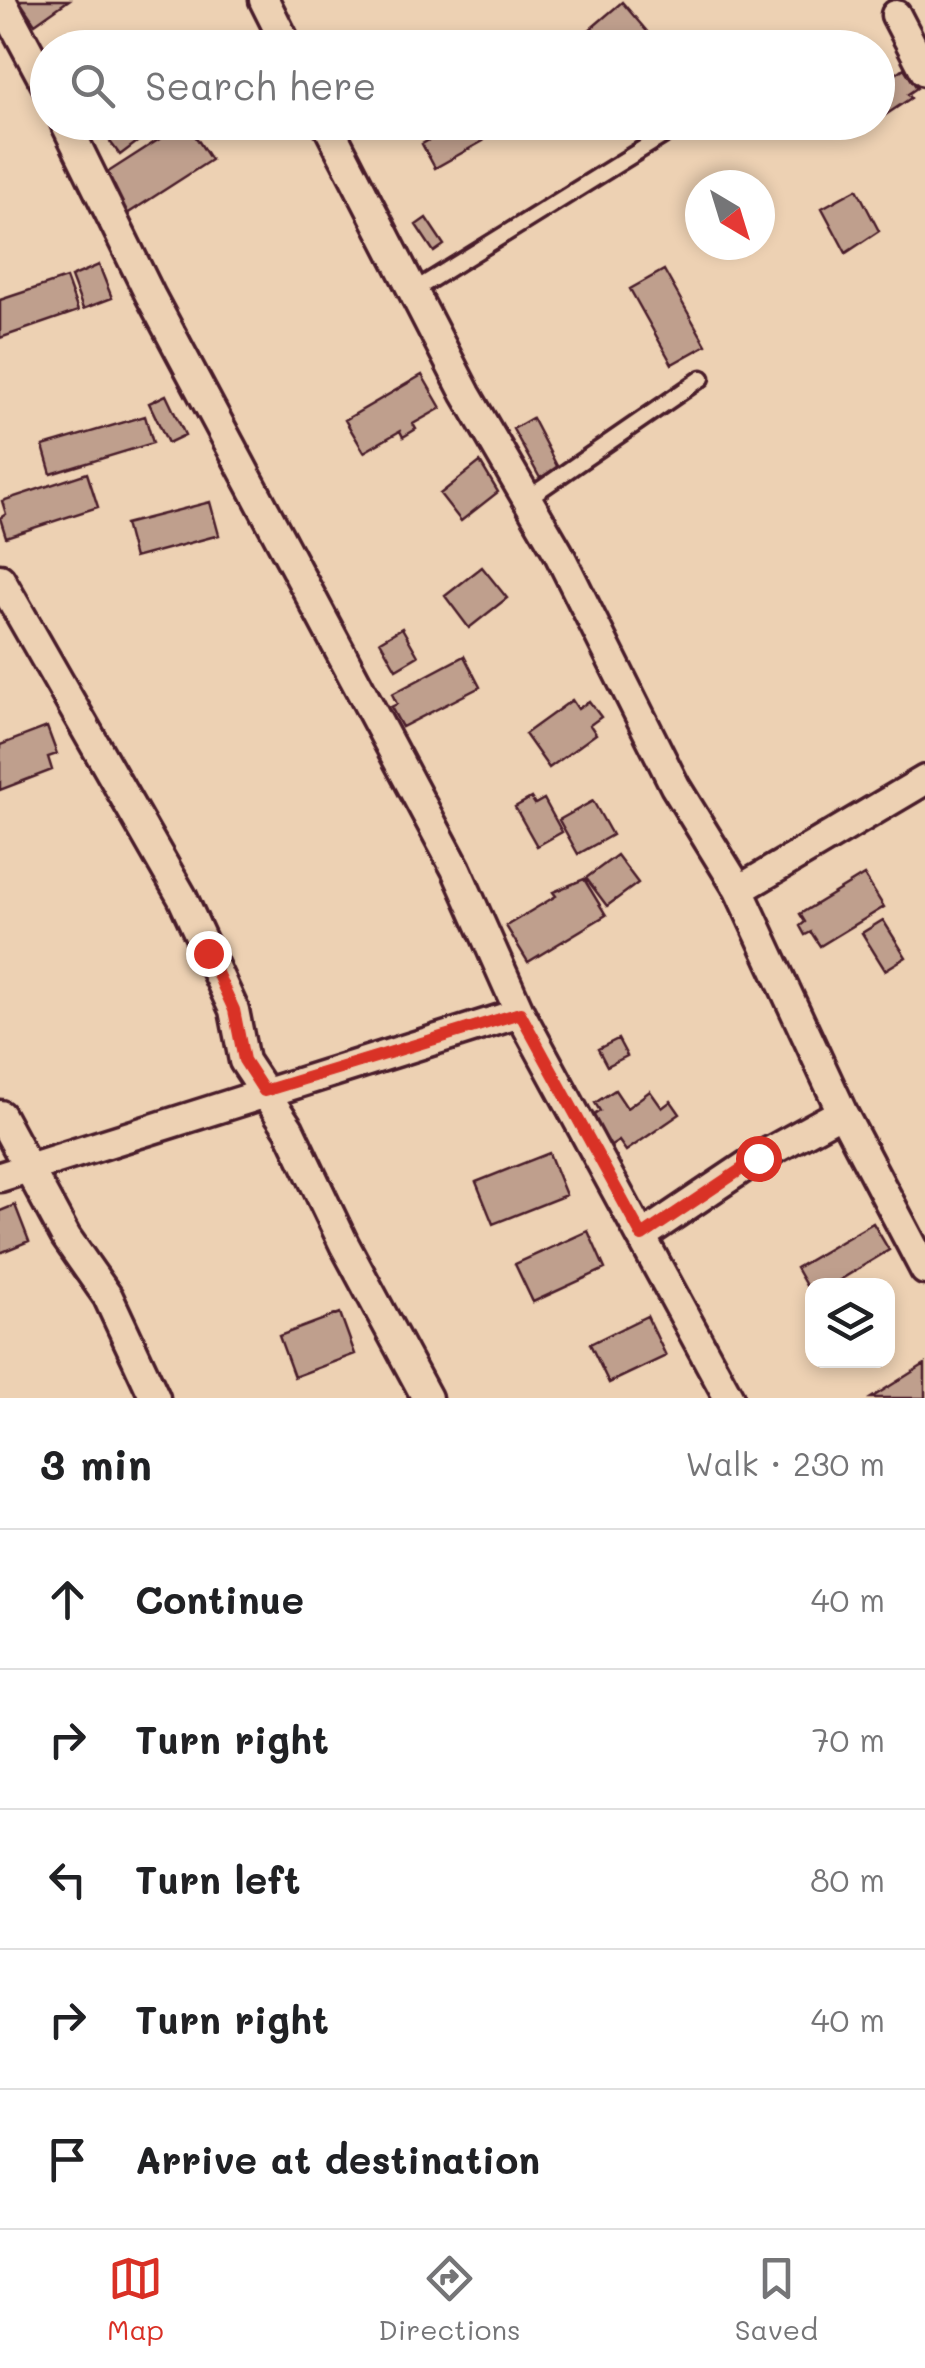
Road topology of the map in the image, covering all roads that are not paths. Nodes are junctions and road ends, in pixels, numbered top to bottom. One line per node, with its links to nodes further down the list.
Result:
1 (1, 0): 5 (street)
2 (264, 0): 4 (street)
3 (896, 16): 6 (street)
4 (279, 30)
5 (30, 54)
6 (925, 71)
7 (74, 140): 16 (street)
8 (335, 140): 10 (street)
9 (657, 140): 10 (lane)
10 (413, 292): 12 (street)
11 (702, 378): 12 (lane)
12 (528, 498): 15 (street)
13 (0, 579): 17 (street)
14 (925, 780): 15 (street)
15 (739, 890): 18 (street)
16 (520, 1013): 17 (street); 22 (street)
17 (264, 1091): 20 (street); 25 (street)
18 (842, 1112): 22 (street); 23 (street)
19 (0, 1115): 20 (street)
20 (32, 1168): 21 (street); 24 (street)
21 (0, 1178)
22 (642, 1236): 26 (street)
23 (925, 1270)
24 (155, 1398)
25 (427, 1398)
26 (729, 1398)

